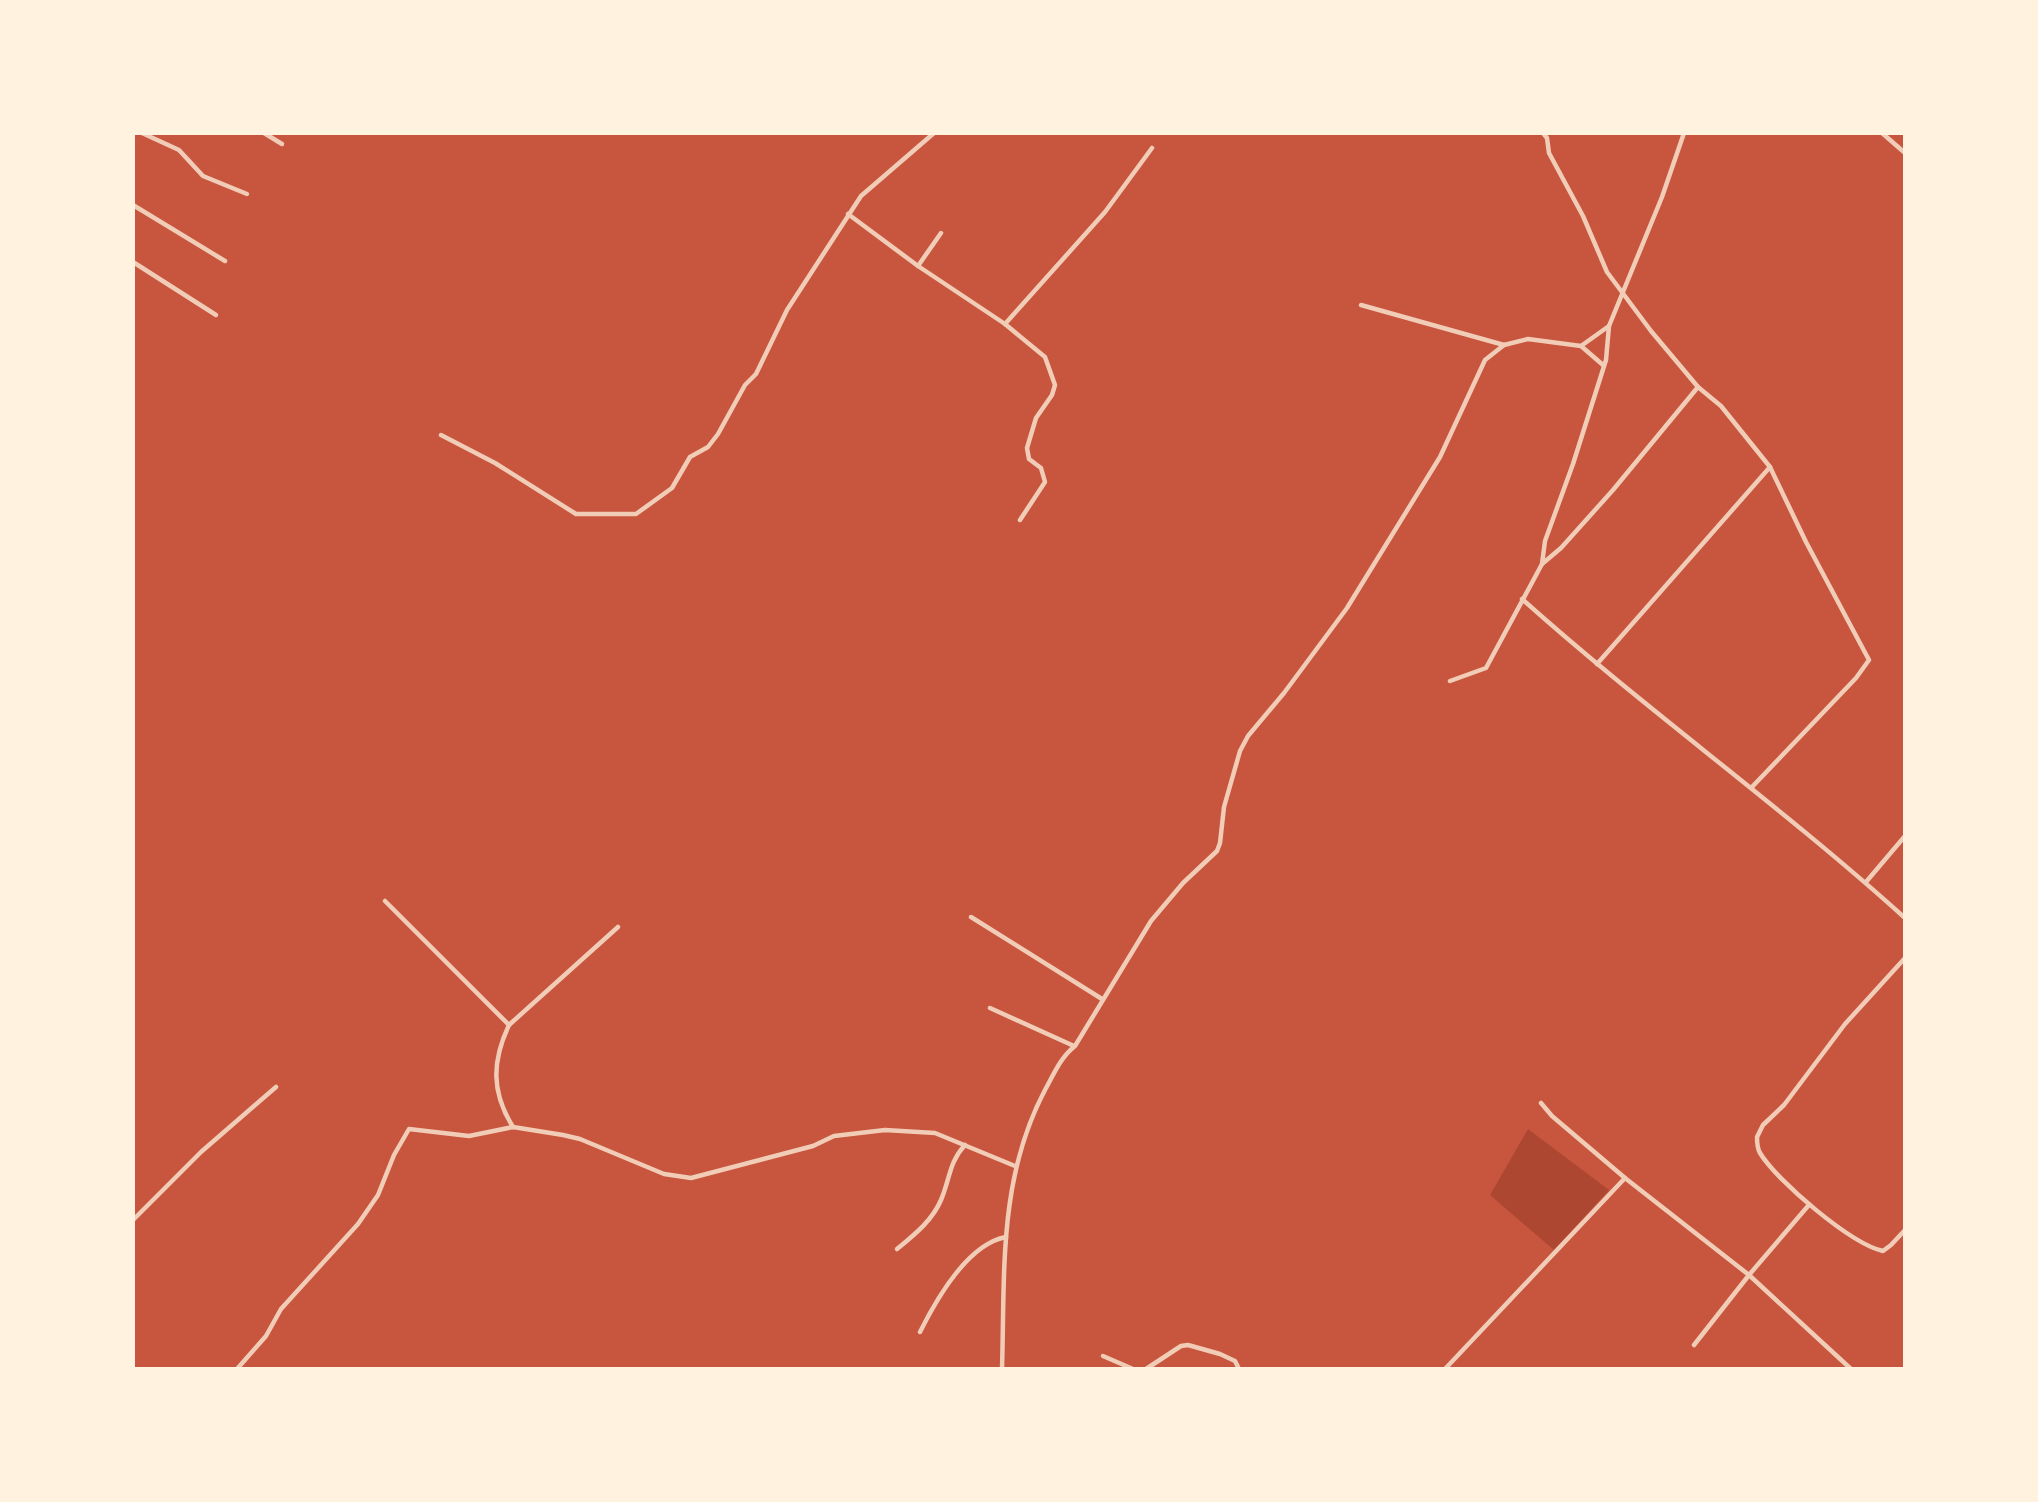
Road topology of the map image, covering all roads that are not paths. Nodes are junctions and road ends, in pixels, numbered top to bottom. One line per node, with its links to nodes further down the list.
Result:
1 (142, 133): 10 (street)
2 (264, 133): 7 (street)
3 (934, 133): 12 (street)
4 (1543, 133): 17 (street)
5 (1684, 133): 17 (street)
6 (1882, 133): 9 (street)
7 (282, 144)
8 (1152, 148): 20 (street)
9 (1905, 153)
10 (247, 194)
11 (133, 205): 14 (street)
12 (848, 214): 16 (street); 26 (street)
13 (941, 233): 16 (street)
14 (225, 261)
15 (133, 262): 19 (street)
16 (918, 266): 20 (street)
17 (1624, 293): 21 (street); 25 (street)
18 (1361, 305): 22 (street)
19 (216, 315)
20 (1005, 324): 28 (street)
21 (1609, 326): 23 (street); 24 (street)
22 (1504, 345): 23 (street); 41 (street)
23 (1581, 346): 24 (street)
24 (1603, 365): 29 (street)
25 (1698, 387): 27 (street); 29 (street)
26 (440, 435)
27 (1770, 467): 31 (street); 33 (street)
28 (1020, 520)
29 (1542, 564): 30 (street)
30 (1522, 599): 31 (street); 32 (street)
31 (1597, 664): 33 (street)
32 (1450, 681)
33 (1752, 787): 35 (street)
34 (1905, 836): 35 (street)
35 (1866, 882): 38 (street)
36 (385, 901): 43 (street)
37 (971, 917): 41 (street)
38 (1905, 918)
39 (618, 927): 43 (street)
40 (1905, 958): 51 (street)
41 (1102, 999): 44 (street)
42 (990, 1008): 44 (street)
43 (509, 1025): 47 (street)
44 (1075, 1046): 49 (street)
45 (276, 1087): 52 (street)
46 (1541, 1104): 50 (street)
47 (513, 1127): 48 (street); 60 (street)
48 (965, 1145): 49 (street); 55 (street)
49 (1015, 1166): 54 (street)
50 (1625, 1178): 56 (street); 65 (street)
51 (1808, 1206): 53 (street); 56 (street)
52 (133, 1220)
53 (1905, 1230)
54 (1006, 1237): 57 (street); 61 (street)
55 (897, 1249)
56 (1749, 1275): 58 (street); 66 (street)
57 (920, 1332)
58 (1694, 1345)
59 (1103, 1356): 62 (street)
60 (236, 1369)
61 (1002, 1369)
62 (1133, 1369)
63 (1146, 1369): 64 (street)
64 (1239, 1369)
65 (1445, 1369)
66 (1851, 1369)

